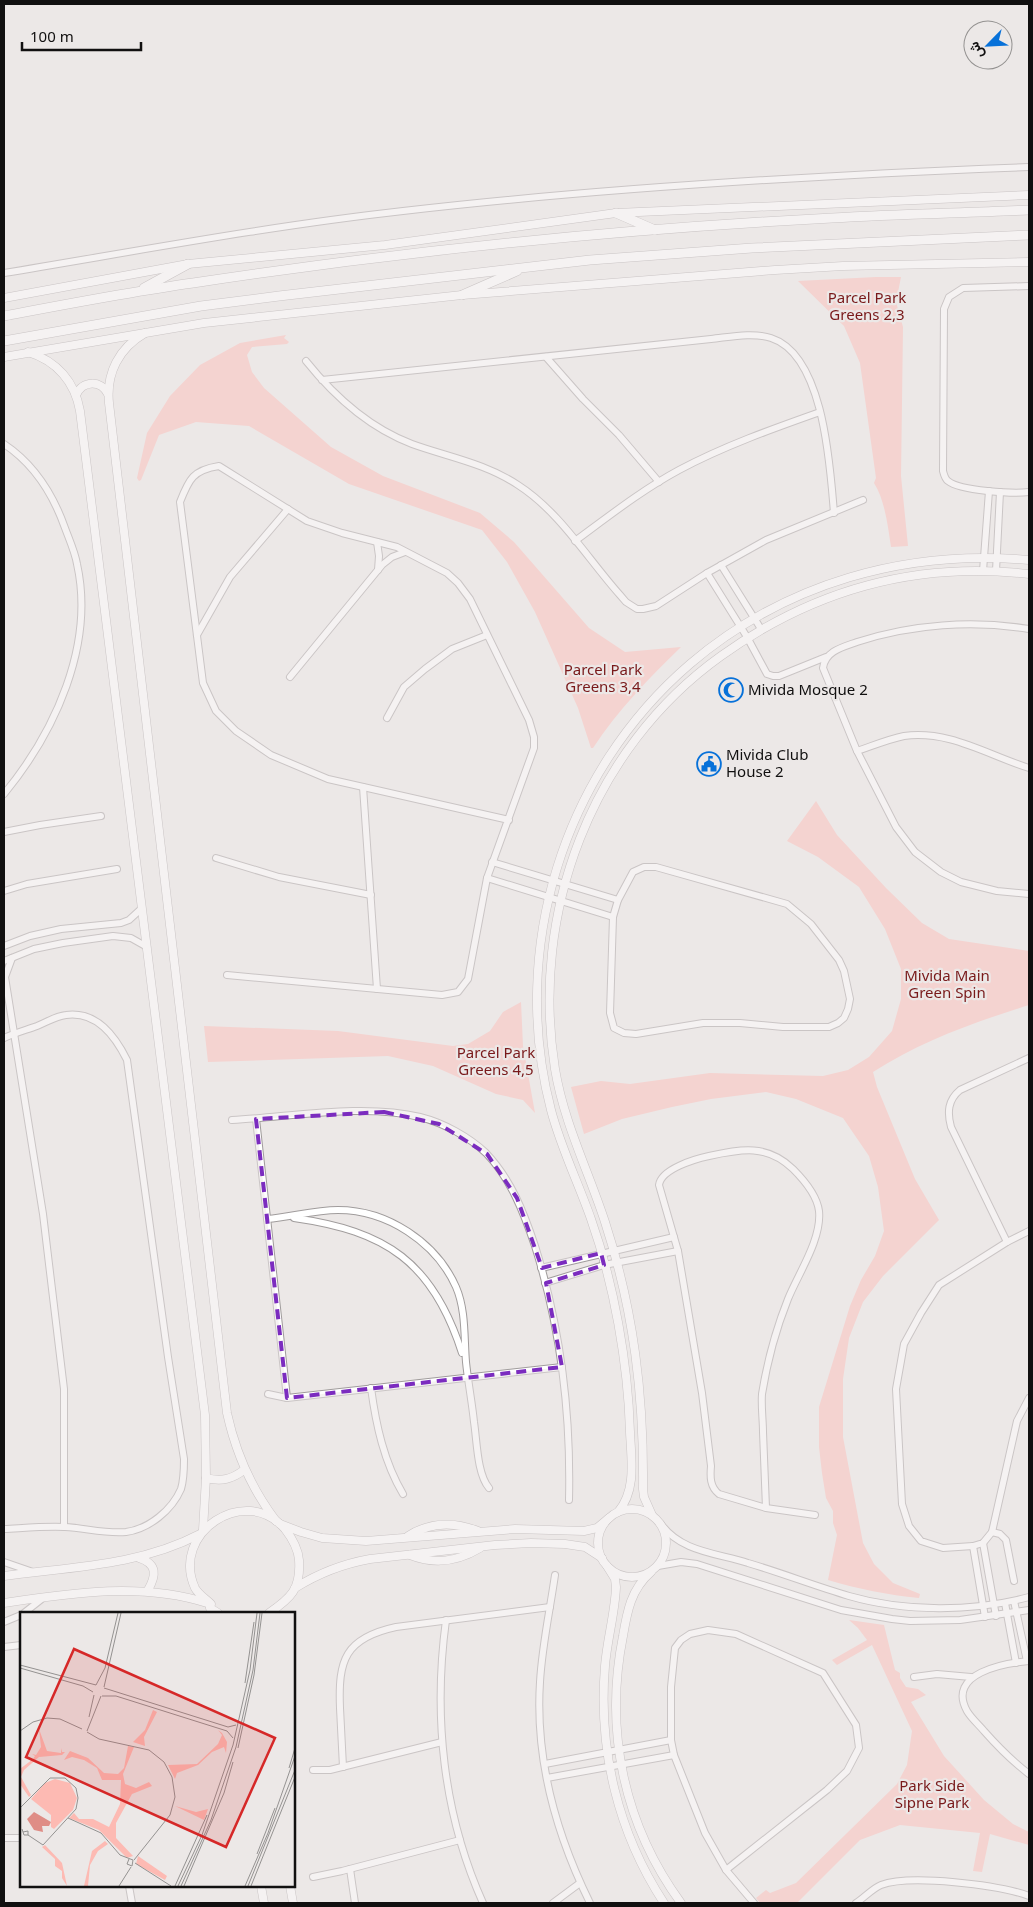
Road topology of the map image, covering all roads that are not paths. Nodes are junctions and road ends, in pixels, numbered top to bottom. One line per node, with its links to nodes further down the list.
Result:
1 (1029, 167): 10 (street)
2 (1029, 195): 4 (street)
3 (1029, 210): 5 (main road)
4 (616, 213): 5 (main road); 8 (street)
5 (655, 230): 12 (main road)
6 (1029, 235): 9 (main road)
7 (1029, 262): 13 (street)
8 (188, 264): 12 (main road); 14 (street)
9 (524, 267): 13 (main road); 17 (main road)
10 (4, 274)
11 (1029, 286): 28 (street)
12 (138, 291): 15 (main road)
13 (462, 295): 16 (street)
14 (4, 298)
15 (4, 316)
16 (145, 333): 18 (street); 23 (street)
17 (4, 341)
18 (28, 352): 19 (street); 24 (street)
19 (4, 357)
20 (546, 357): 22 (street); 25 (street); 27 (street)
21 (306, 361): 22 (street)
22 (322, 380): 34 (street)
23 (108, 394): 24 (street); 109 (street)
24 (76, 395): 75 (street)
25 (820, 412): 27 (street); 33 (street)
26 (4, 444): 59 (street)
27 (659, 482): 34 (street)
28 (989, 491): 29 (street); 37 (street)
29 (1000, 492): 30 (street); 38 (street)
30 (1029, 492)
31 (863, 500): 33 (street)
32 (288, 509): 35 (street); 50 (street); 50 (street)
33 (834, 513): 40 (street)
34 (575, 541): 44 (street)
35 (377, 542): 36 (street); 41 (street)
36 (405, 552): 41 (street); 51 (street)
37 (983, 557): 38 (street); 42 (street); 46 (street)
38 (996, 558): 39 (street); 43 (street)
39 (1029, 560)
40 (721, 565): 44 (street); 46 (street)
41 (378, 570): 54 (street)
42 (983, 570): 43 (street); 48 (street)
43 (996, 571): 45 (street)
44 (707, 573): 47 (street)
45 (1029, 574)
46 (754, 619): 47 (street); 48 (street)
47 (741, 627): 52 (street); 67 (street)
48 (761, 629): 52 (street)
49 (1029, 629): 53 (street)
50 (197, 635): 58 (street)
51 (487, 636): 55 (street); 61 (street)
52 (747, 637): 53 (street); 68 (street)
53 (826, 657): 56 (street)
54 (290, 677)
55 (387, 718)
56 (857, 751): 57 (street); 70 (street)
57 (1029, 768)
58 (363, 787): 61 (street); 71 (street)
59 (4, 794)
60 (101, 816): 62 (street)
61 (509, 820): 64 (street)
62 (4, 832)
63 (216, 858): 71 (street)
64 (492, 862): 66 (street); 67 (street)
65 (117, 869): 69 (street)
66 (487, 878): 72 (street); 84 (street)
67 (554, 881): 68 (street); 72 (street)
68 (564, 884): 73 (street); 74 (street)
69 (4, 891)
70 (1029, 894)
71 (370, 895): 84 (street)
72 (549, 897): 73 (street); 97 (street)
73 (560, 900): 76 (street); 95 (street)
74 (618, 900): 76 (street); 76 (street)
75 (141, 909): 77 (street); 80 (street)
76 (613, 917)
77 (98, 925): 78 (street); 79 (street)
78 (99, 938): 80 (street); 81 (street)
79 (4, 946)
80 (147, 947): 110 (street)
81 (12, 958): 82 (street); 85 (street)
82 (4, 962)
83 (227, 975): 84 (street)
84 (377, 989)
85 (15, 1033): 86 (street); 121 (street); 121 (street)
86 (4, 1038)
87 (1029, 1058): 94 (street)
88 (256, 1119): 89 (street); 91 (street); 100 (street)
89 (232, 1120)
90 (290, 1217): 91 (street); 102 (street); 102 (street)
91 (267, 1219): 107 (street)
92 (1029, 1231): 94 (street)
93 (674, 1238): 95 (street); 96 (street); 114 (street)
94 (1007, 1242): 130 (street)
95 (613, 1251): 97 (street); 98 (street)
96 (678, 1251): 98 (street); 114 (street)
97 (601, 1254): 99 (street); 100 (street)
98 (616, 1262): 99 (street); 116 (street)
99 (604, 1265): 101 (street); 115 (street)
100 (541, 1268): 101 (street)
101 (545, 1283): 103 (street)
102 (466, 1364): 104 (street)
103 (562, 1366): 104 (street); 113 (street)
104 (468, 1377): 105 (street); 111 (street)
105 (371, 1388): 107 (street); 112 (street)
106 (268, 1394): 107 (street)
107 (288, 1398)
108 (1029, 1398): 125 (street)
109 (244, 1470): 110 (street); 119 (street)
110 (206, 1478): 123 (street)
111 (489, 1488)
112 (403, 1494)
113 (569, 1500)
114 (766, 1508): 117 (street)
115 (618, 1512): 116 (street); 118 (street)
116 (652, 1515): 120 (street)
117 (814, 1515)
118 (609, 1518): 124 (street); 136 (street)
119 (278, 1523): 123 (street); 128 (street); 145 (street)
120 (661, 1524): 139 (street); 153 (street)
121 (64, 1527): 122 (street)
122 (4, 1529)
123 (202, 1532): 135 (street); 155 (street)
124 (479, 1532): 126 (street); 128 (street)
125 (992, 1532): 129 (street); 144 (street)
126 (468, 1533): 127 (street); 132 (street)
127 (420, 1537): 128 (street); 133 (street)
128 (404, 1538)
129 (983, 1543): 130 (street); 152 (street)
130 (973, 1546): 153 (street)
131 (481, 1547): 132 (street); 134 (street); 136 (street)
132 (470, 1548): 133 (street)
133 (422, 1553): 134 (street)
134 (408, 1555): 145 (street)
135 (139, 1558): 140 (street); 146 (street)
136 (602, 1558): 138 (street)
137 (4, 1562): 140 (street)
138 (607, 1566): 141 (street); 175 (street)
139 (658, 1566): 141 (street); 163 (street)
140 (33, 1572): 143 (street)
141 (651, 1572): 174 (street)
142 (555, 1575): 154 (street)
143 (4, 1576)
144 (1014, 1581)
145 (295, 1588): 157 (street)
146 (148, 1590): 147 (street); 155 (street)
147 (44, 1597): 151 (street); 158 (street)
148 (1029, 1597): 149 (street)
149 (1014, 1601): 150 (street); 159 (street)
150 (1005, 1602): 152 (street); 160 (street)
151 (4, 1603)
152 (994, 1604): 153 (street); 162 (street)
153 (983, 1606): 163 (street)
154 (550, 1607): 164 (street); 177 (street)
155 (211, 1608)
156 (1029, 1610): 159 (street)
157 (276, 1611)
158 (25, 1612)
159 (1018, 1613): 160 (street); 168 (street)
160 (1008, 1614): 162 (street); 169 (street)
161 (20, 1615): 165 (street)
162 (996, 1616): 163 (street)
163 (985, 1617)
164 (446, 1620): 173 (street); 179 (street)
165 (4, 1622)
166 (20, 1645): 167 (street)
167 (4, 1647)
168 (1028, 1661): 169 (street)
169 (1016, 1663): 171 (street)
170 (914, 1677): 171 (street)
171 (971, 1677): 182 (street)
172 (671, 1740): 174 (street); 176 (street); 188 (street)
173 (442, 1742): 179 (street); 186 (street)
174 (619, 1751): 175 (street); 178 (street)
175 (607, 1753): 177 (street); 180 (street)
176 (674, 1755): 178 (street); 188 (street)
177 (545, 1764): 183 (street)
178 (620, 1765): 180 (street); 203 (street)
179 (343, 1767): 181 (street)
180 (608, 1767): 183 (street); 202 (street)
181 (313, 1770)
182 (1029, 1774)
183 (547, 1778): 190 (street)
184 (4, 1838): 185 (street)
185 (20, 1838)
186 (460, 1840): 187 (street); 199 (street)
187 (350, 1869): 189 (street); 198 (street)
188 (726, 1870): 204 (street)
189 (313, 1877)
190 (580, 1883): 200 (street); 201 (street)
191 (129, 1887): 195 (street)
192 (261, 1887): 196 (street)
193 (290, 1887): 197 (street)
194 (1029, 1896): 205 (street)
195 (132, 1903)
196 (264, 1903)
197 (293, 1903)
198 (355, 1903)
199 (483, 1903)
200 (553, 1903)
201 (590, 1903)
202 (664, 1903)
203 (681, 1903)
204 (754, 1903)
205 (856, 1903)

